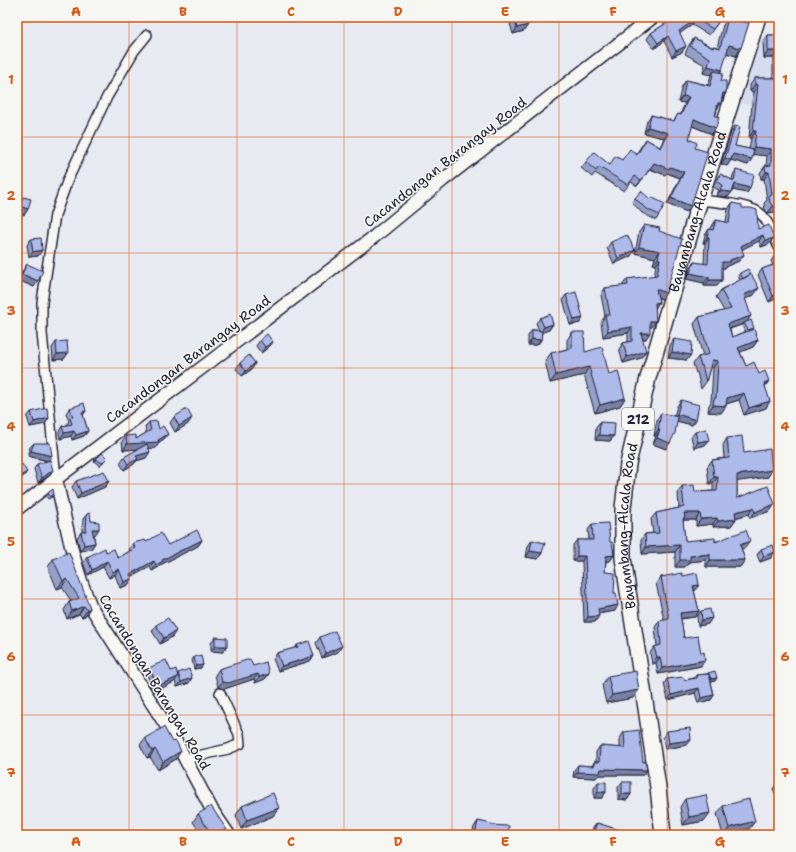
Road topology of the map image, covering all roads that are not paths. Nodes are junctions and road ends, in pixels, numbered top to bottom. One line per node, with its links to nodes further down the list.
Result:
1 (653, 17): 6 (street, Cacandongan Barangay Road)
2 (758, 17): 4 (main road, Bayambang-Alcala Road / 212)
3 (147, 35): 6 (street)
4 (700, 200): 5 (street); 11 (main road, Bayambang-Alcala Road / 212)
5 (779, 247)
6 (56, 479): 7 (street); 9 (street, Cacandongan Barangay Road)
7 (17, 509)
8 (220, 693): 9 (street)
9 (186, 759): 10 (street, Cacandongan Barangay Road)
10 (229, 835)
11 (663, 835)

